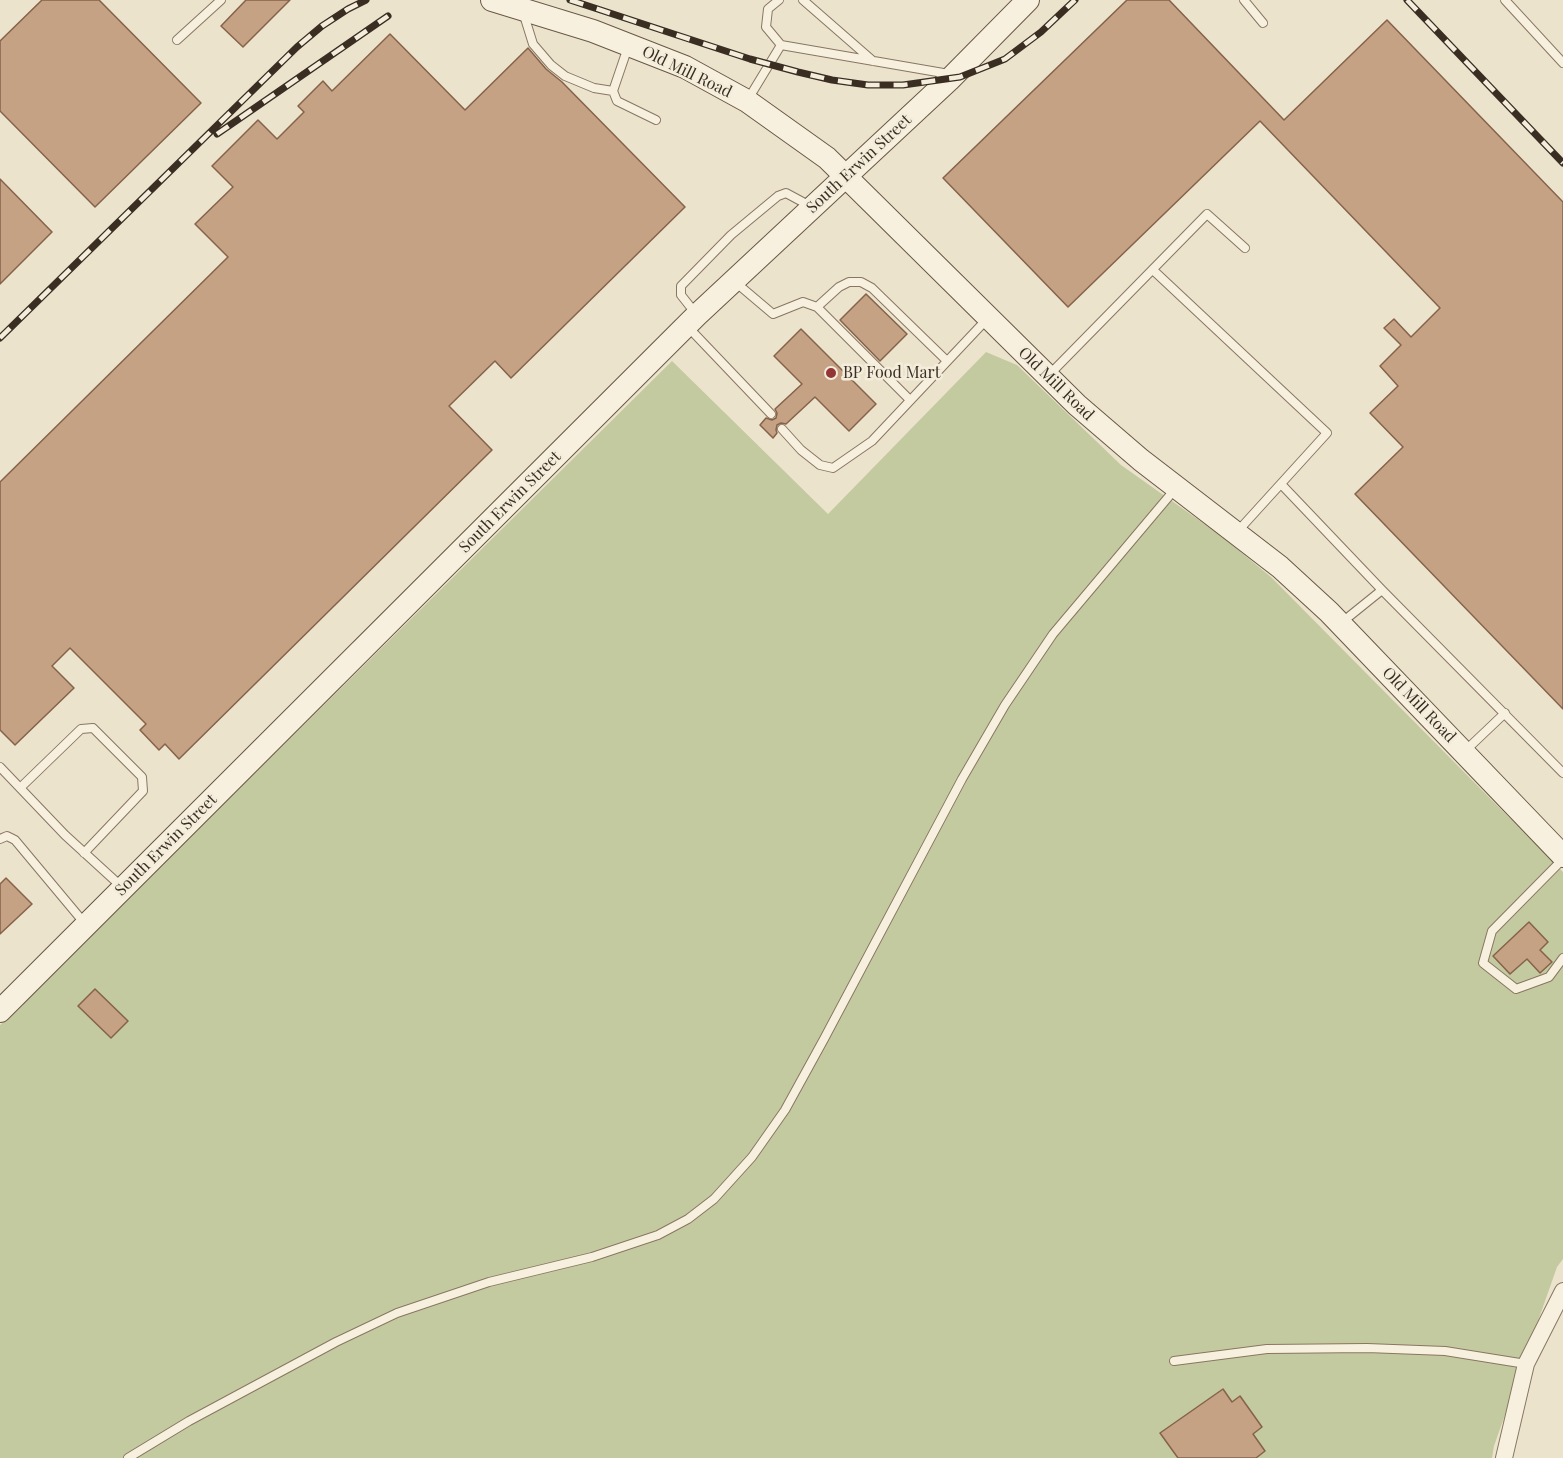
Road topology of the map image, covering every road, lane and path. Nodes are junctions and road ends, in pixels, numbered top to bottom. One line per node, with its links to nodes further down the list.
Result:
1 (221, 0): 10 (lane)
2 (492, 0): 8 (street, Old Mill Road)
3 (779, 0): 12 (lane)
4 (803, 0): 13 (lane)
5 (1028, 0): 15 (street, South Erwin Street)
6 (1244, 0): 9 (lane)
7 (1505, 0): 14 (lane)
8 (522, 9): 11 (street, Old Mill Road); 16 (lane)
9 (1263, 23)
10 (177, 40)
11 (629, 44): 16 (lane); 17 (street, Old Mill Road)
12 (781, 45): 13 (lane); 17 (lane)
13 (874, 62): 15 (lane)
14 (1563, 63)
15 (954, 75): 19 (street, South Erwin Street)
16 (613, 91): 18 (lane)
17 (747, 101): 19 (street, Old Mill Road)
18 (656, 120)
19 (846, 175): 20 (street, South Erwin Street); 25 (street, Old Mill Road)
20 (812, 207): 23 (street, South Erwin Street); 26 (lane)
21 (1245, 248): 22 (lane)
22 (1153, 270): 28 (lane); 32 (lane)
23 (734, 281): 24 (lane); 26 (street, South Erwin Street)
24 (817, 307): 27 (lane); 29 (lane)
25 (988, 318): 27 (lane); 28 (street, Old Mill Road)
26 (692, 320): 30 (lane); 45 (street, South Erwin Street)
27 (947, 361): 29 (lane)
28 (1047, 377): 33 (street, Old Mill Road)
29 (910, 400): 31 (lane)
30 (771, 414)
31 (782, 429)
32 (1281, 484): 34 (lane); 35 (lane)
33 (1176, 487): 34 (street, Old Mill Road); 52 (lane)
34 (1237, 532): 36 (street, Old Mill Road)
35 (1382, 590): 36 (lane); 37 (lane)
36 (1341, 624): 38 (street, Old Mill Road)
37 (1505, 713): 38 (lane); 40 (lane)
38 (1464, 752): 44 (street, Old Mill Road)
39 (0, 767): 41 (lane)
40 (1563, 773)
41 (20, 788): 43 (lane); 43 (lane)
42 (0, 839): 46 (lane)
43 (84, 853): 45 (lane)
44 (1563, 857): 47 (lane)
45 (123, 888): 46 (street, South Erwin Street)
46 (86, 925): 48 (street, South Erwin Street)
47 (1563, 958)
48 (0, 1011)
49 (1563, 1291): 51 (street)
50 (1174, 1361): 51 (lane)
51 (1526, 1364): 53 (street)
52 (128, 1458)
53 (1504, 1458)

